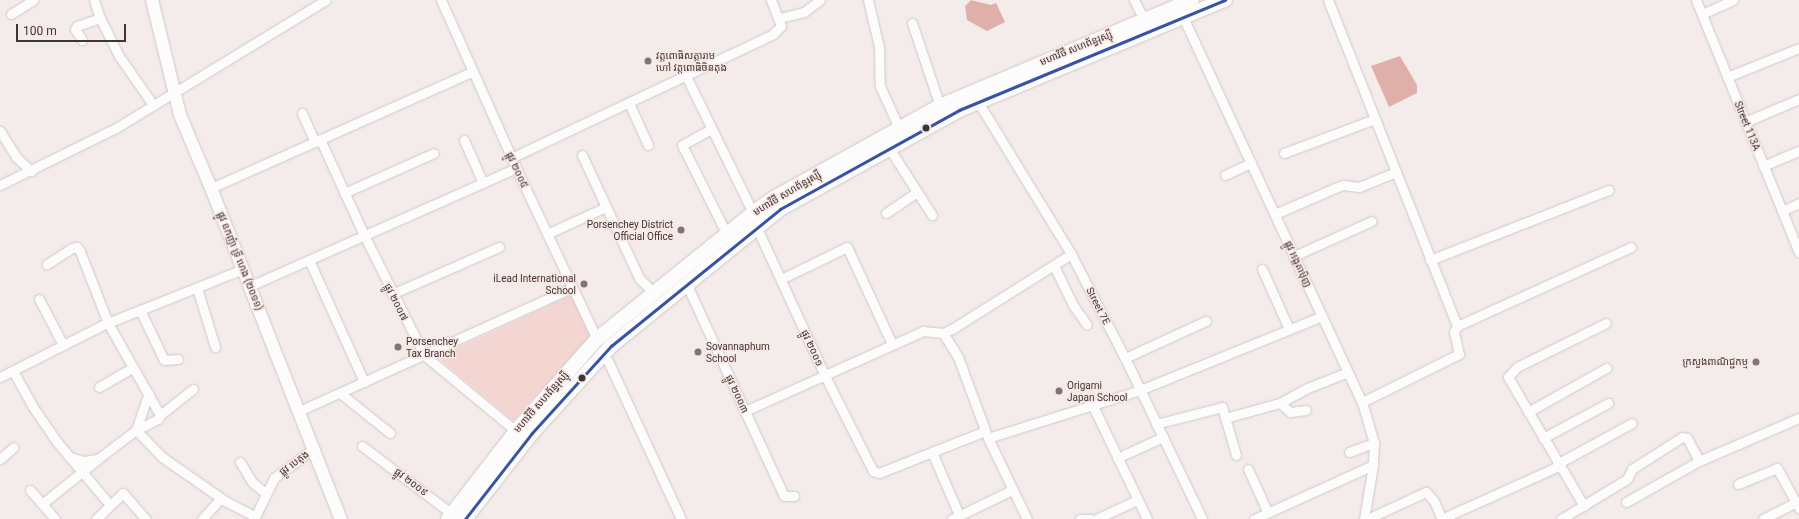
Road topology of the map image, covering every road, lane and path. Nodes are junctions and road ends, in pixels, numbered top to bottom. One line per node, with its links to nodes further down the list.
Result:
1 (33, 0): 15 (street)
2 (94, 0): 18 (street)
3 (152, 0): 28 (main road, ផ្លូវ ឧកញ៉ា ទ្រី ហេង (២០១១))
4 (326, 0): 28 (street)
5 (441, 0): 25 (street, ផ្លូវ ២០០៥)
6 (771, 0): 19 (street)
7 (820, 0): 19 (street)
8 (868, 0): 38 (street)
9 (1134, 0): 20 (street)
10 (1192, 0): 20 (highway, មហាវិថី សហព័ន្ធរុស្ស៊ី)
11 (1225, 0): 17 (highway, មហាវិថី សហព័ន្ធរុស្ស៊ី)
12 (1328, 0): 35 (street)
13 (1696, 0): 16 (street, Street 113A)
14 (1733, 0): 16 (street)
15 (12, 14)
16 (1702, 14): 27 (street, Street 113A)
17 (1183, 17): 23 (highway, មហាវិថី សហព័ន្ធរុស្ស៊ី); 50 (street, ផ្លូវ អង្តតាម៉ិញ)
18 (100, 18): 22 (street); 32 (street)
19 (780, 18): 26 (street)
20 (1144, 20): 23 (highway, មហាវិថី សហព័ន្ធរុស្ស៊ី)
21 (912, 23): 33 (street)
22 (82, 40)
23 (1093, 47): 30 (highway, មហាវិថី សហព័ន្ធរុស្ស៊ី); 33 (highway, មហាវិថី សហព័ន្ធរុស្ស៊ី)
24 (1799, 48): 27 (street)
25 (472, 72): 42 (street); 49 (street, ផ្លូវ ២០០៥)
26 (686, 76): 31 (street); 39 (street, ផ្លូវ ២០០១)
27 (1727, 77): 37 (street, Street 113A)
28 (172, 93): 32 (street); 58 (main road, ផ្លូវ ឧកញ៉ា ទ្រី ហេង (២០១១))
29 (1799, 99): 37 (street)
30 (978, 102): 36 (highway, មហាវិថី សហព័ន្ធរុស្ស៊ី); 76 (street, Street 7E)
31 (629, 103): 43 (street); 49 (street)
32 (153, 105): 53 (street)
33 (940, 106): 36 (highway, មហាវិថី សហព័ន្ធរុស្ស៊ី)
34 (302, 113): 42 (street, ផ្លូវ ២០០៧)
35 (1375, 119): 46 (street); 54 (street)
36 (925, 121): 38 (highway, មហាវិថី សហព័ន្ធរុស្ស៊ី); 44 (highway, មហាវិថី សហព័ន្ធរុស្ស៊ី)
37 (1745, 122): 51 (street, Street 113A)
38 (899, 128): 68 (highway, មហាវិថី សហព័ន្ធរុស្ស៊ី)
39 (711, 129): 68 (street, ផ្លូវ ២០០១); 71 (street)
40 (0, 131): 53 (street)
41 (464, 140): 56 (street)
42 (317, 141): 58 (street); 61 (street, ផ្លូវ ២០០៧)
43 (648, 145)
44 (889, 148): 60 (street); 68 (highway, មហាវិថី សហព័ន្ធរុស្ស៊ី)
45 (1799, 151): 51 (street)
46 (1284, 152)
47 (434, 153): 61 (street)
48 (582, 155): 63 (street)
49 (511, 158): 52 (street, ផ្លូវ ២០០៥)
50 (1251, 163): 55 (street); 66 (street, ផ្លូវ អង្តតាម៉ិញ)
51 (1763, 166): 64 (street, Street 113A)
52 (516, 168): 56 (street); 70 (street, ផ្លូវ ២០០៥)
53 (31, 171): 57 (street)
54 (1396, 172): 66 (street); 79 (street)
55 (1225, 175)
56 (483, 183): 72 (street)
57 (0, 185)
58 (212, 188): 82 (main road, ផ្លូវ ឧកញ៉ា ទ្រី ហេង (២០១១))
59 (1609, 190): 79 (street)
60 (917, 192): 65 (street); 67 (street)
61 (344, 193): 72 (street, ផ្លូវ ២០០៧)
62 (1799, 203): 64 (street)
63 (606, 207): 70 (street); 89 (street)
64 (1782, 210): 75 (street, Street 113A)
65 (886, 213)
66 (1275, 214): 77 (street, ផ្លូវ អង្តតាម៉ិញ)
67 (932, 215)
68 (754, 219): 71 (highway, មហាវិថី សហព័ន្ធរុស្ស៊ី); 84 (street, ផ្លូវ ២០០១); 85 (highway, មហាវិថី សហព័ន្ធរុស្ស៊ី)
69 (1372, 221): 77 (street)
70 (547, 234): 88 (street, ផ្លូវ ២០០៥)
71 (726, 234): 89 (highway, មហាវិថី សហព័ន្ធរុស្ស៊ី)
72 (364, 236): 78 (street); 90 (street, ផ្លូវ ២០០៧)
73 (499, 247): 90 (street)
74 (1631, 247): 98 (street)
75 (1799, 253)
76 (1071, 254): 81 (street); 107 (street, Street 7E)
77 (1294, 256): 93 (street, ផ្លូវ អង្តតាម៉ិញ)
78 (309, 260): 86 (street); 115 (street)
79 (1430, 260): 98 (street)
80 (47, 264): 95 (street)
81 (1054, 266): 97 (street); 100 (street)
82 (244, 269): 86 (main road, ផ្លូវ ឧកញ៉ា ទ្រី ហេង (២០១១)); 87 (street)
83 (1262, 269): 99 (street)
84 (781, 279): 102 (street); 113 (street, ផ្លូវ ២០០១)
85 (686, 283): 106 (highway, មហាវិថី សហព័ន្ធរុស្ស៊ី); 127 (street, ផ្លូវ ២០០៣)
86 (250, 286): 126 (main road, ផ្លូវ ឧកញ៉ា ទ្រី ហេង (២០១១))
87 (198, 288): 92 (street); 104 (street)
88 (572, 288): 101 (street, ផ្លូវ ២០០៥); 105 (street)
89 (654, 293): 101 (highway, មហាវិថី សហព័ន្ធរុស្ស៊ី)
90 (392, 294): 105 (street, ផ្លូវ ២០០៧)
91 (38, 298): 103 (street)
92 (140, 310): 95 (street); 108 (street)
93 (1322, 316): 99 (street); 112 (street, ផ្លូវ អង្តតាម៉ិញ)
94 (1206, 321): 107 (street)
95 (108, 323): 103 (street); 109 (street)
96 (1606, 323): 128 (street)
97 (1087, 325)
98 (1457, 326): 121 (street)
99 (1289, 329): 118 (street)
100 (943, 333): 102 (street); 137 (street)
101 (597, 339): 135 (highway, មហាវិថី សហព័ន្ធរុស្ស៊ី)
102 (892, 344): 113 (street)
103 (63, 345): 111 (street)
104 (214, 347)
105 (424, 355): 115 (street); 135 (street, ផ្លូវ ២០០៧)
106 (602, 355): 178 (highway, មហាវិថី សហព័ន្ធរុស្ស៊ី); 179 (street)
107 (1125, 358): 118 (street, Street 7E)
108 (178, 359)
109 (133, 367): 116 (street); 119 (street)
110 (1606, 368): 128 (street)
111 (13, 371): 114 (street); 147 (street)
112 (1348, 372): 121 (street, ផ្លូវ អង្តតាម៉ិញ); 122 (street)
113 (824, 374): 127 (street); 144 (street, ផ្លូវ ២០០១)
114 (0, 377)
115 (364, 382): 120 (street)
116 (99, 387)
117 (194, 389): 129 (street)
118 (1140, 390): 124 (street); 133 (street, Street 7E)
119 (149, 393): 129 (street); 134 (street)
120 (340, 393): 126 (street); 136 (street)
121 (1362, 402): 140 (street, ផ្លូវ អង្តតាម៉ិញ)
122 (1280, 403): 125 (street); 130 (street)
123 (1608, 403): 139 (street)
124 (1092, 404): 137 (street); 149 (street)
125 (1306, 410)
126 (299, 411): 143 (main road, ផ្លូវ ឧកញ៉ា ទ្រី ហេង (២០១១))
127 (745, 411): 161 (street, ផ្លូវ ២០០៣)
128 (1528, 412): 139 (street)
129 (160, 415): 134 (street)
130 (1225, 418): 133 (street); 146 (street)
131 (1798, 421): 151 (street)
132 (1632, 423): 154 (street)
133 (1156, 424): 138 (street, Street 7E)
134 (136, 430): 148 (street); 162 (street)
135 (516, 431): 171 (highway, មហាវិថី សហព័ន្ធរុស្ស៊ី)
136 (390, 433)
137 (987, 434): 144 (street); 159 (street)
138 (1163, 436): 149 (street); 185 (street, Street 7E)
139 (1543, 438): 154 (street)
140 (1374, 443): 145 (street); 153 (street, ផ្លូវ អង្តតាម៉ិញ)
141 (362, 446): 171 (street, ផ្លូវ ២០០៩)
142 (14, 447): 150 (street)
143 (313, 449): 160 (street, ផ្លូវ បេតុង); 177 (main road, ផ្លូវ ឧកញ៉ា ទ្រី ហេង (២០១១))
144 (932, 452): 172 (street)
145 (1349, 452)
146 (1236, 455)
147 (69, 457): 148 (street); 156 (street)
148 (100, 458): 156 (street)
149 (1117, 458): 163 (street)
150 (0, 459)
151 (1699, 461): 164 (street); 168 (street)
152 (240, 462): 160 (street)
153 (1373, 465): 169 (street); 187 (street, ផ្លូវ អង្តតាម៉ិញ)
154 (1558, 465): 168 (street); 188 (street)
155 (1248, 469): 169 (street)
156 (81, 472): 165 (street); 166 (street)
157 (1738, 484): 167 (street)
158 (30, 490): 165 (street)
159 (1012, 490): 172 (street); 180 (street)
160 (265, 493): 170 (street, ផ្លូវ បេតុង)
161 (794, 496)
162 (221, 498): 170 (street); 176 (street)
163 (1137, 500): 183 (street); 184 (street)
164 (1626, 502)
165 (42, 504): 173 (street)
166 (110, 505): 174 (street); 175 (street)
167 (1797, 505): 190 (street)
168 (1584, 506): 189 (street)
169 (1268, 513): 186 (street)
170 (254, 517)
171 (453, 517)
172 (955, 517)
173 (55, 519)
174 (96, 519)
175 (146, 519)
176 (202, 519)
177 (340, 519)
178 (465, 519)
179 (682, 519)
180 (1027, 519)
181 (1080, 519): 182 (street)
182 (1090, 519)
183 (1096, 519)
184 (1147, 519)
185 (1202, 519)
186 (1254, 519)
187 (1366, 519): 188 (street)
188 (1442, 519)
189 (1561, 519)
190 (1763, 519)

